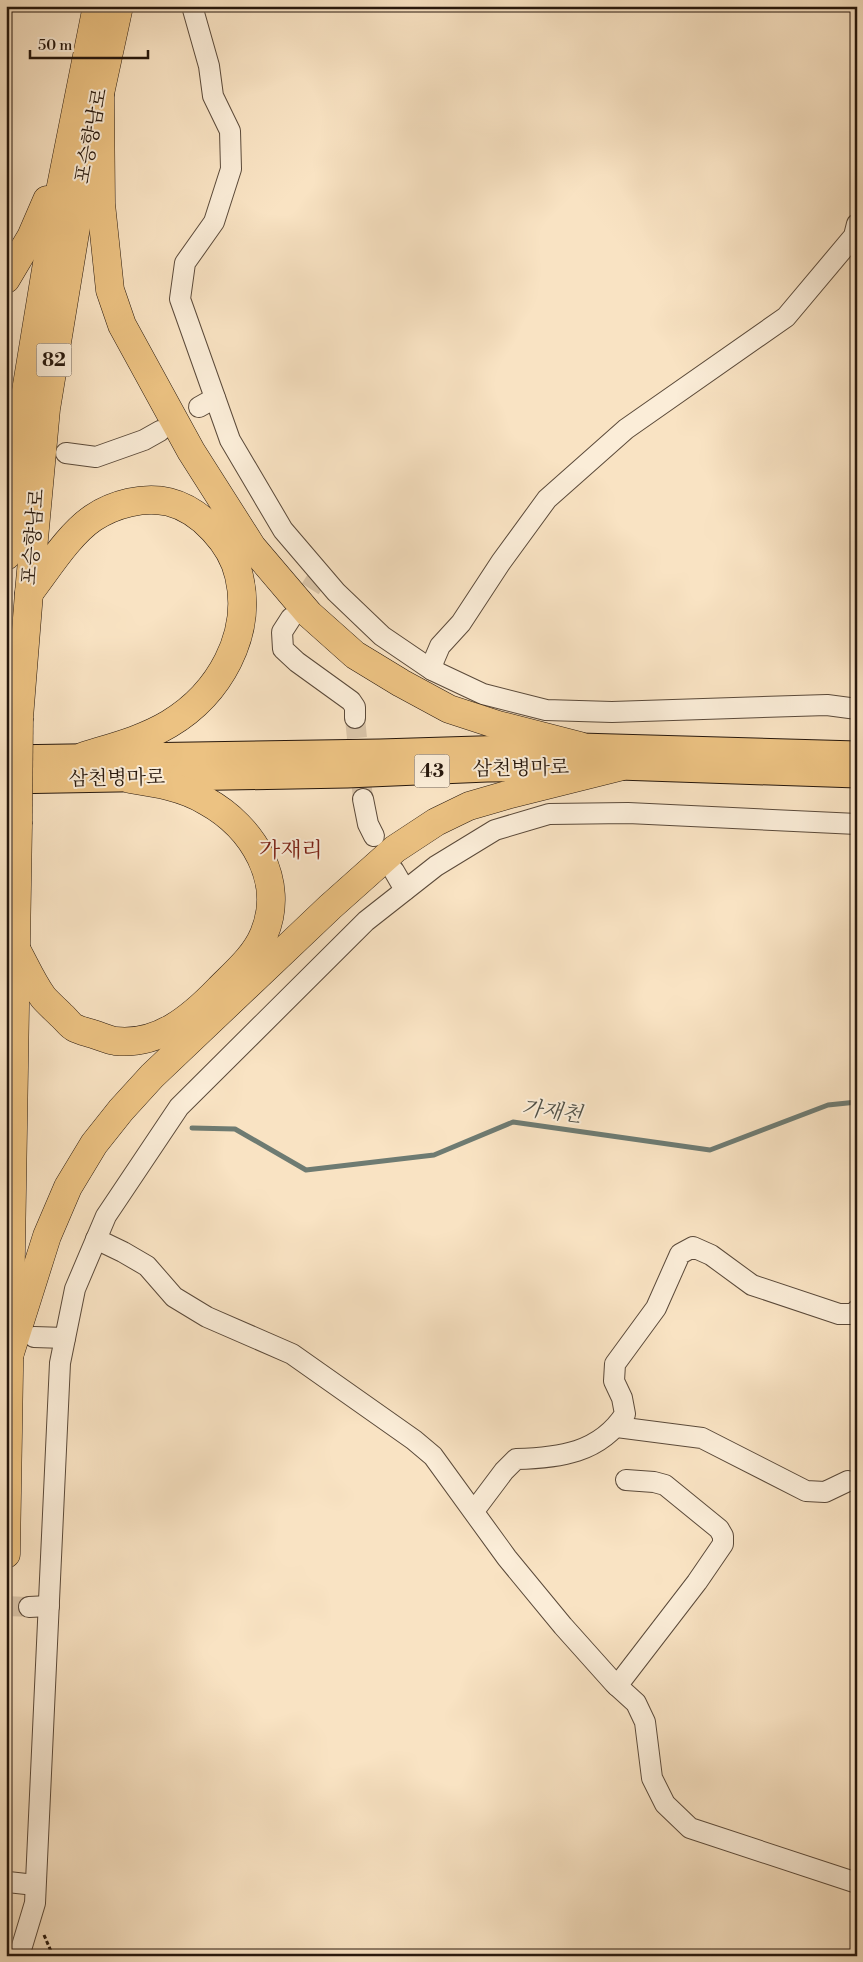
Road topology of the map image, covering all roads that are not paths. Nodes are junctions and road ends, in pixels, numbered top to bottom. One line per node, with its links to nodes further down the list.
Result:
1 (97, 6): 5 (highway, 포승향남로 / 82)
2 (119, 6): 4 (highway, 포승향남로 / 82)
3 (192, 6): 13 (street)
4 (100, 94): 11 (highway, 포승향남로 / 82); 16 (highway)
5 (66, 158): 7 (highway); 10 (highway, 포승향남로 / 82)
6 (857, 224): 13 (street)
7 (6, 279)
8 (160, 431): 9 (street)
9 (66, 453)
10 (6, 556)
11 (29, 593): 18 (highway); 29 (highway, 포승향남로 / 82, bridge)
12 (291, 618): 15 (street)
13 (432, 670): 14 (street)
14 (857, 708)
15 (356, 718)
16 (580, 746): 17 (main road, 삼천병마로 / 43); 18 (main road, 삼천병마로 / 43)
17 (857, 754)
18 (84, 756): 19 (main road, 삼천병마로 / 43)
19 (6, 758)
20 (619, 768): 21 (main road, 삼천병마로 / 43); 22 (main road, 삼천병마로 / 43); 34 (highway)
21 (857, 775)
22 (130, 779): 23 (main road, 삼천병마로 / 43); 29 (highway)
23 (6, 781)
24 (363, 799): 26 (street)
25 (857, 824): 28 (street)
26 (374, 836)
27 (394, 871): 28 (street)
28 (405, 890): 30 (street)
29 (15, 946): 34 (highway, 포승향남로 / 82)
30 (96, 1240): 33 (street); 38 (street)
31 (857, 1310): 35 (street)
32 (34, 1336): 33 (street)
33 (65, 1338): 40 (street)
34 (10, 1353): 39 (highway, 포승향남로 / 82)
35 (617, 1427): 37 (street); 38 (street)
36 (626, 1480): 42 (street)
37 (848, 1481)
38 (474, 1511): 42 (street)
39 (6, 1554)
40 (49, 1606): 41 (street); 45 (street)
41 (29, 1607)
42 (617, 1686): 44 (street)
43 (8, 1882): 45 (street)
44 (857, 1883)
45 (35, 1885): 46 (street)
46 (19, 1956)

